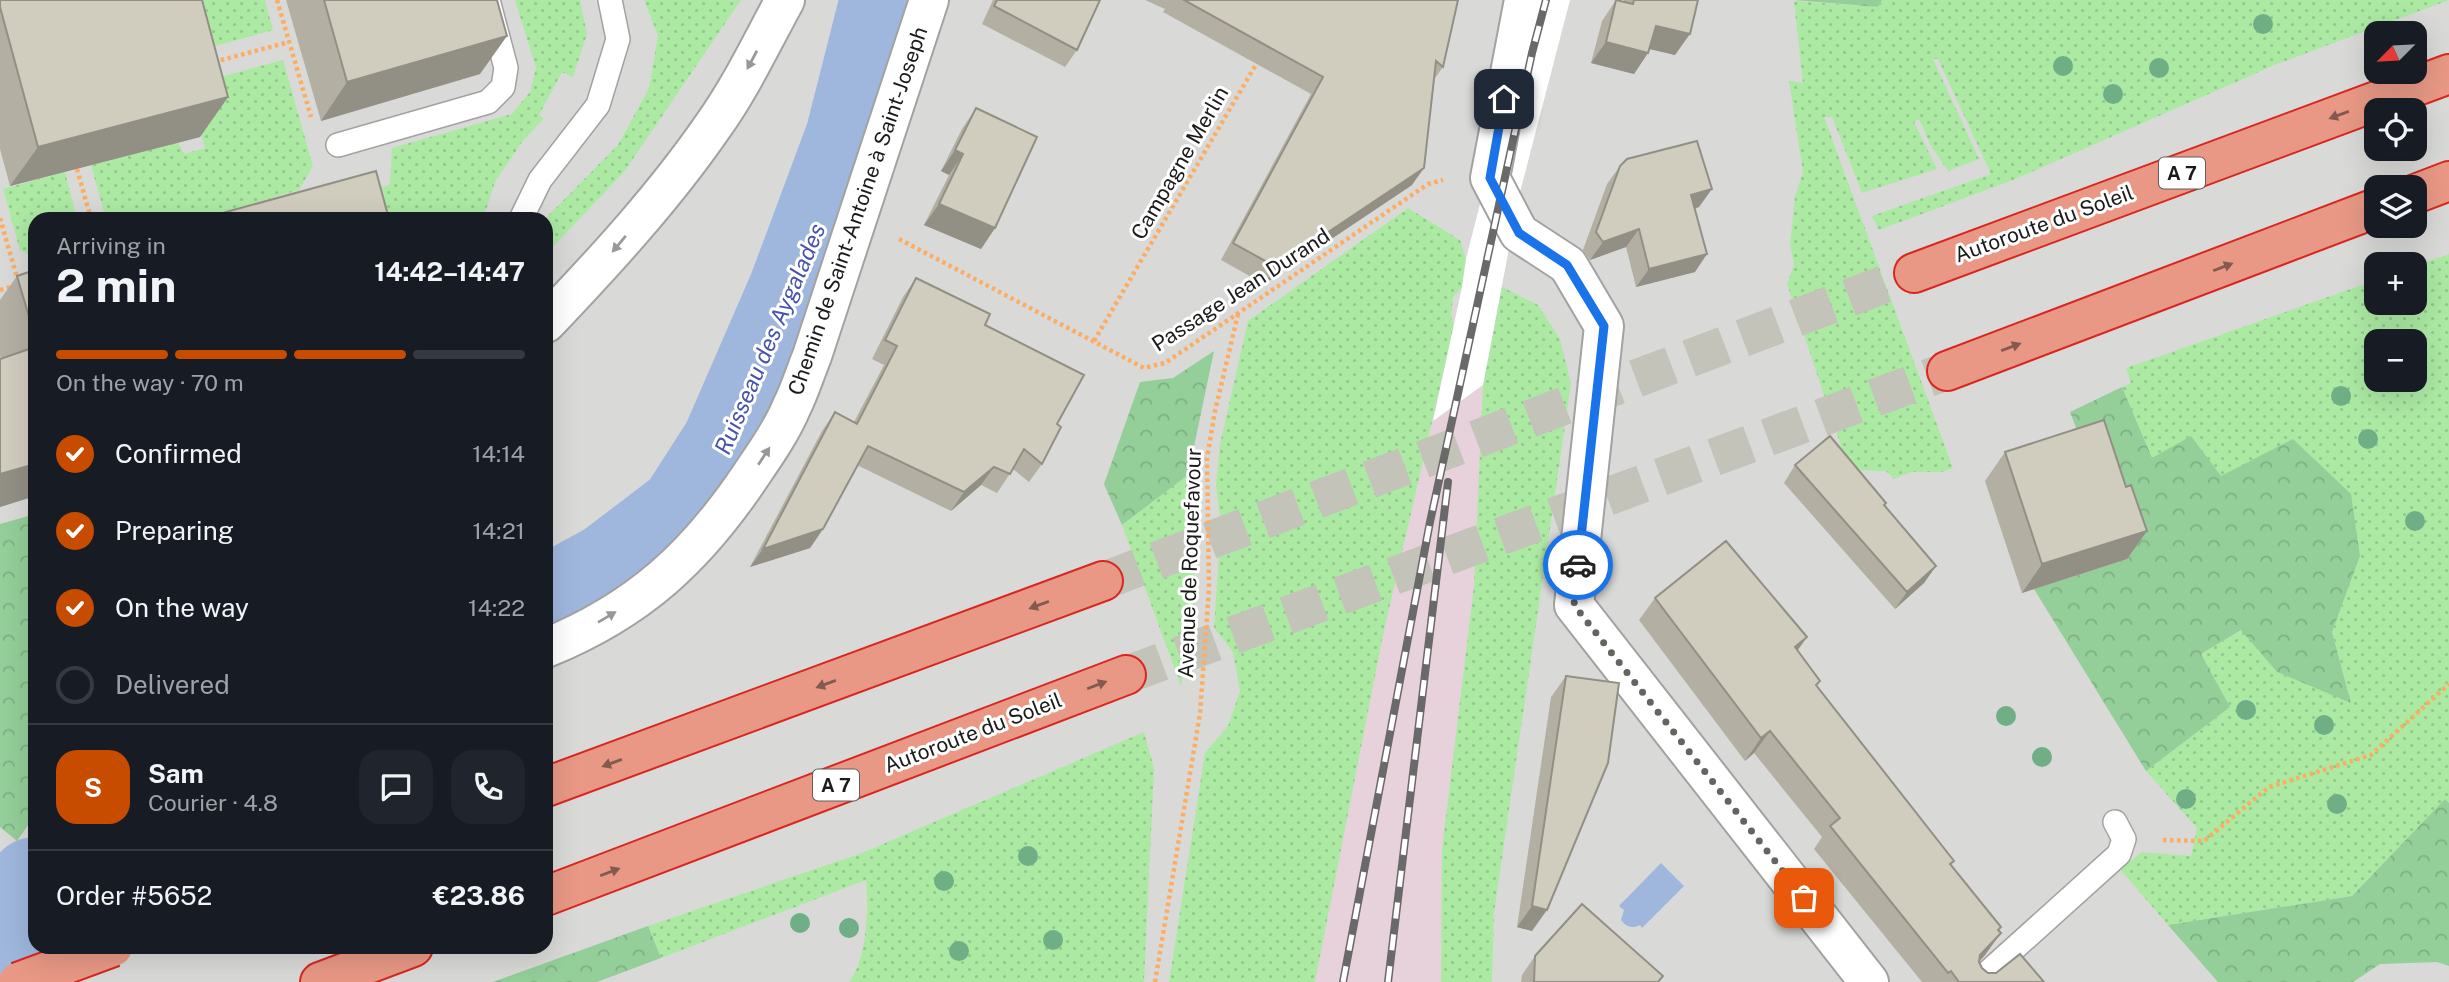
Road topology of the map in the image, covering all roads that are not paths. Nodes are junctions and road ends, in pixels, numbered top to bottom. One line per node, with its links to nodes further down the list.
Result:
1 (488, 0): 7 (lane)
2 (610, 0): 10 (lane)
3 (785, 0): 13 (street, one-way to 13)
4 (929, 0): 16 (street, Chemin de Saint-Antoine à Saint-Joseph, one-way to 4)
5 (1524, 0): 27 (street)
6 (2449, 74): 12 (highway, Autoroute du Soleil / A 7, one-way to 12)
7 (338, 145)
8 (2449, 181): 9 (highway)
9 (2427, 189)
10 (524, 212)
11 (2364, 213): 14 (highway, one-way to 11)
12 (1914, 272)
13 (553, 316)
14 (1947, 372)
15 (1103, 582): 18 (highway, one-way to 18)
16 (553, 645)
17 (1126, 674): 20 (highway, Autoroute du Soleil / A 7, one-way to 17)
18 (553, 784)
19 (2119, 830): 28 (lane)
20 (553, 893)
21 (49, 954): 25 (street)
22 (94, 954): 24 (highway, bridge)
23 (394, 954): 26 (highway)
24 (18, 982)
25 (35, 982)
26 (320, 982)
27 (1869, 982)
28 (1977, 982)

